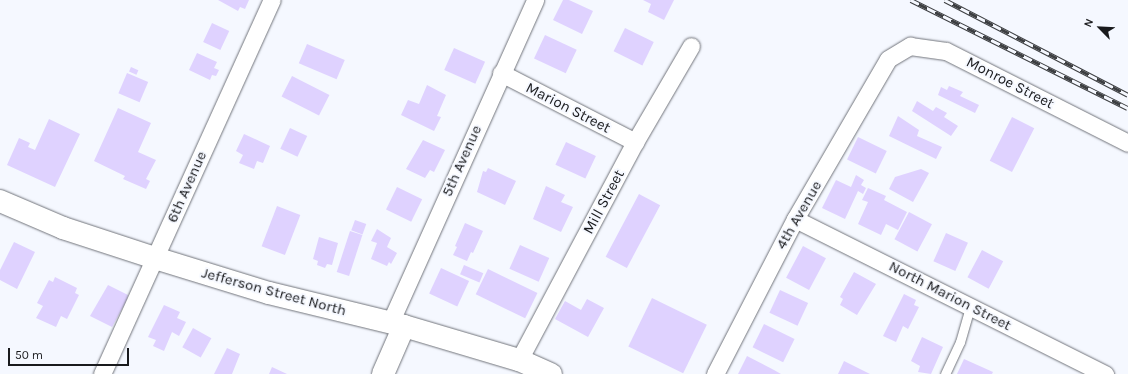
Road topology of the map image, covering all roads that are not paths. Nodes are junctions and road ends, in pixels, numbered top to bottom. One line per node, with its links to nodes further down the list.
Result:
1 (272, 0): 10 (street, 6th Avenue)
2 (535, 0): 5 (street, 5th Avenue)
3 (691, 46): 6 (street, Mill Street)
4 (888, 59): 7 (street, Monroe Street); 9 (street, 4th Avenue)
5 (501, 73): 6 (street, Marion Street); 12 (street, 5th Avenue)
6 (636, 142): 13 (street, Mill Street)
7 (1128, 143)
8 (0, 201): 10 (main road, Jefferson Street North)
9 (795, 219): 11 (street, North Marion Street); 17 (street, 4th Avenue)
10 (154, 258): 12 (main road, Jefferson Street North); 14 (street, 6th Avenue)
11 (970, 306): 18 (lane); 19 (street, North Marion Street)
12 (397, 325): 13 (main road, Jefferson Street North); 15 (main road, 5th Avenue)
13 (519, 360): 16 (main road, Jefferson Street North)
14 (102, 374)
15 (383, 374)
16 (551, 374)
17 (715, 374)
18 (945, 374)
19 (1105, 374)

